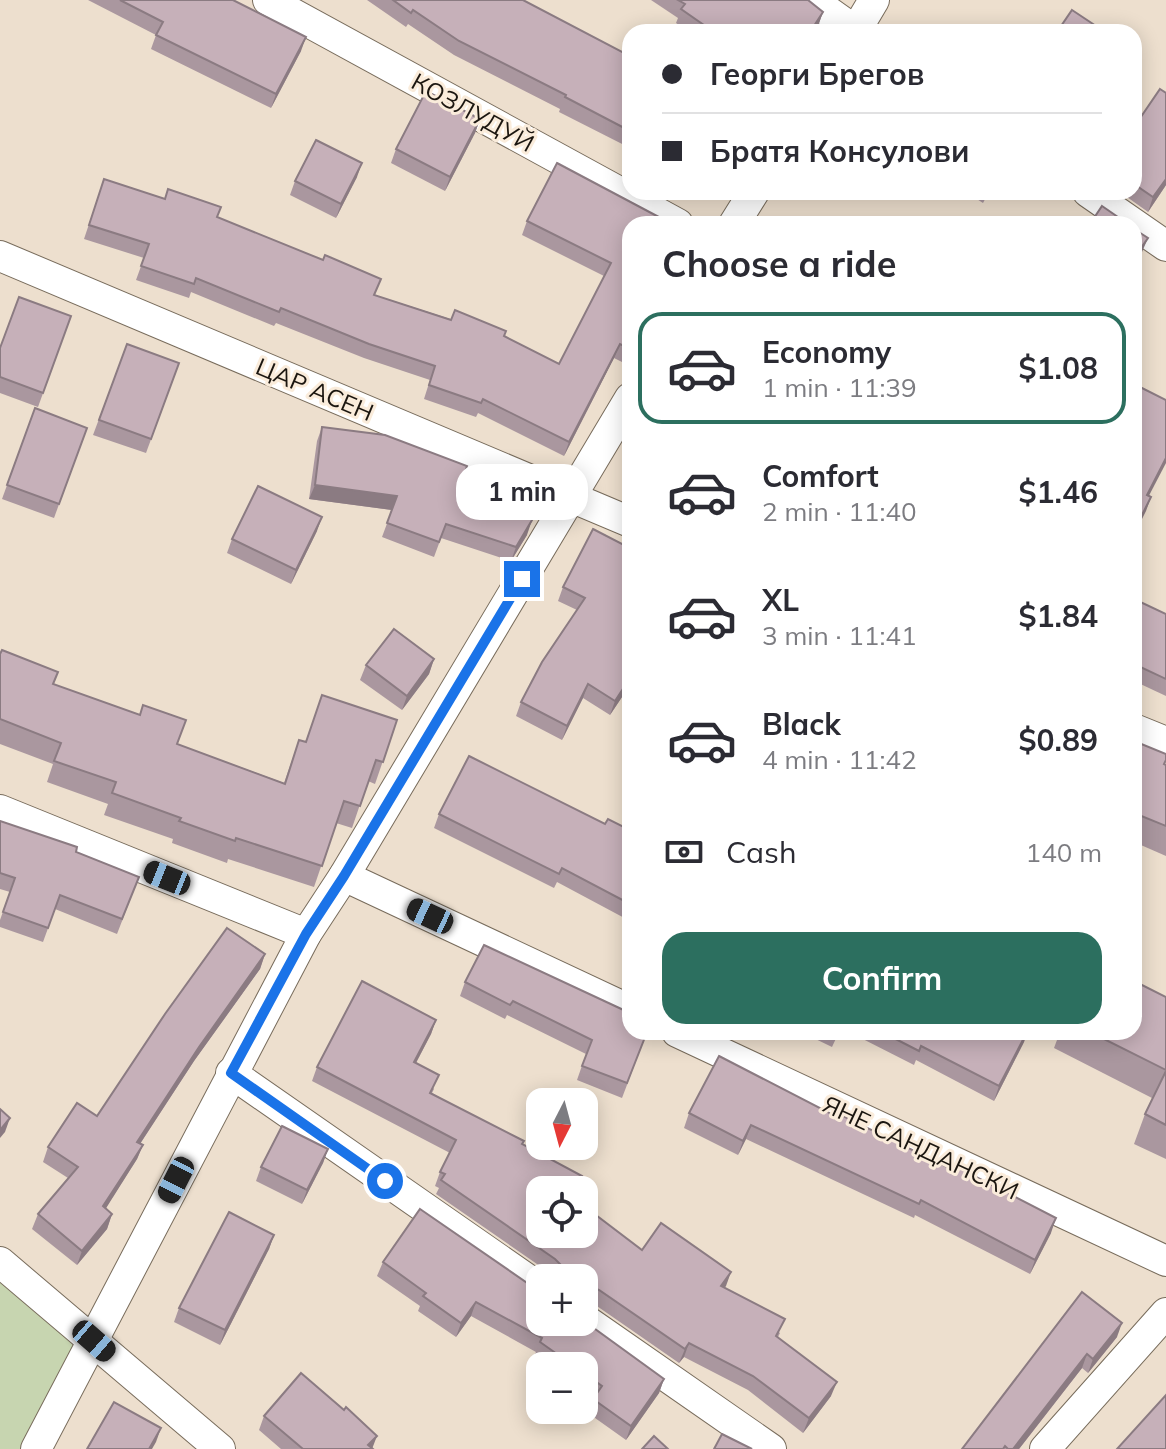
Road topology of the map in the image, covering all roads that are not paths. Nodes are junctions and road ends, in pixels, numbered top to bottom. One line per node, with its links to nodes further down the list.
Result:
1 (268, 0): 6 (street, КОЗЛУДУЙ)
2 (812, 0): 4 (street)
3 (874, 0): 5 (street)
4 (845, 24)
5 (860, 24)
6 (622, 193)
7 (634, 200): 9 (street, КОЗЛУДУЙ)
8 (1100, 200): 10 (street)
9 (663, 216)
10 (1123, 216)
11 (1142, 229): 12 (street)
12 (1166, 246)
13 (0, 256): 15 (street, ЦАР АСЕН)
14 (622, 411): 15 (street)
15 (570, 498): 16 (street, ЦАР АСЕН); 20 (street)
16 (622, 519)
17 (1142, 732): 18 (street)
18 (1166, 742)
19 (0, 810): 21 (street)
20 (344, 876): 21 (street); 22 (street)
21 (306, 934): 24 (street)
22 (622, 1006)
23 (694, 1040): 25 (street, ЯНЕ САНДАНСКИ)
24 (231, 1073): 27 (street); 30 (street)
25 (1166, 1261)
26 (0, 1262): 30 (street)
27 (526, 1278)
28 (1166, 1313): 34 (street)
29 (598, 1329): 33 (street)
30 (94, 1341): 31 (street); 32 (street)
31 (36, 1449)
32 (220, 1449)
33 (771, 1449)
34 (1045, 1449)

